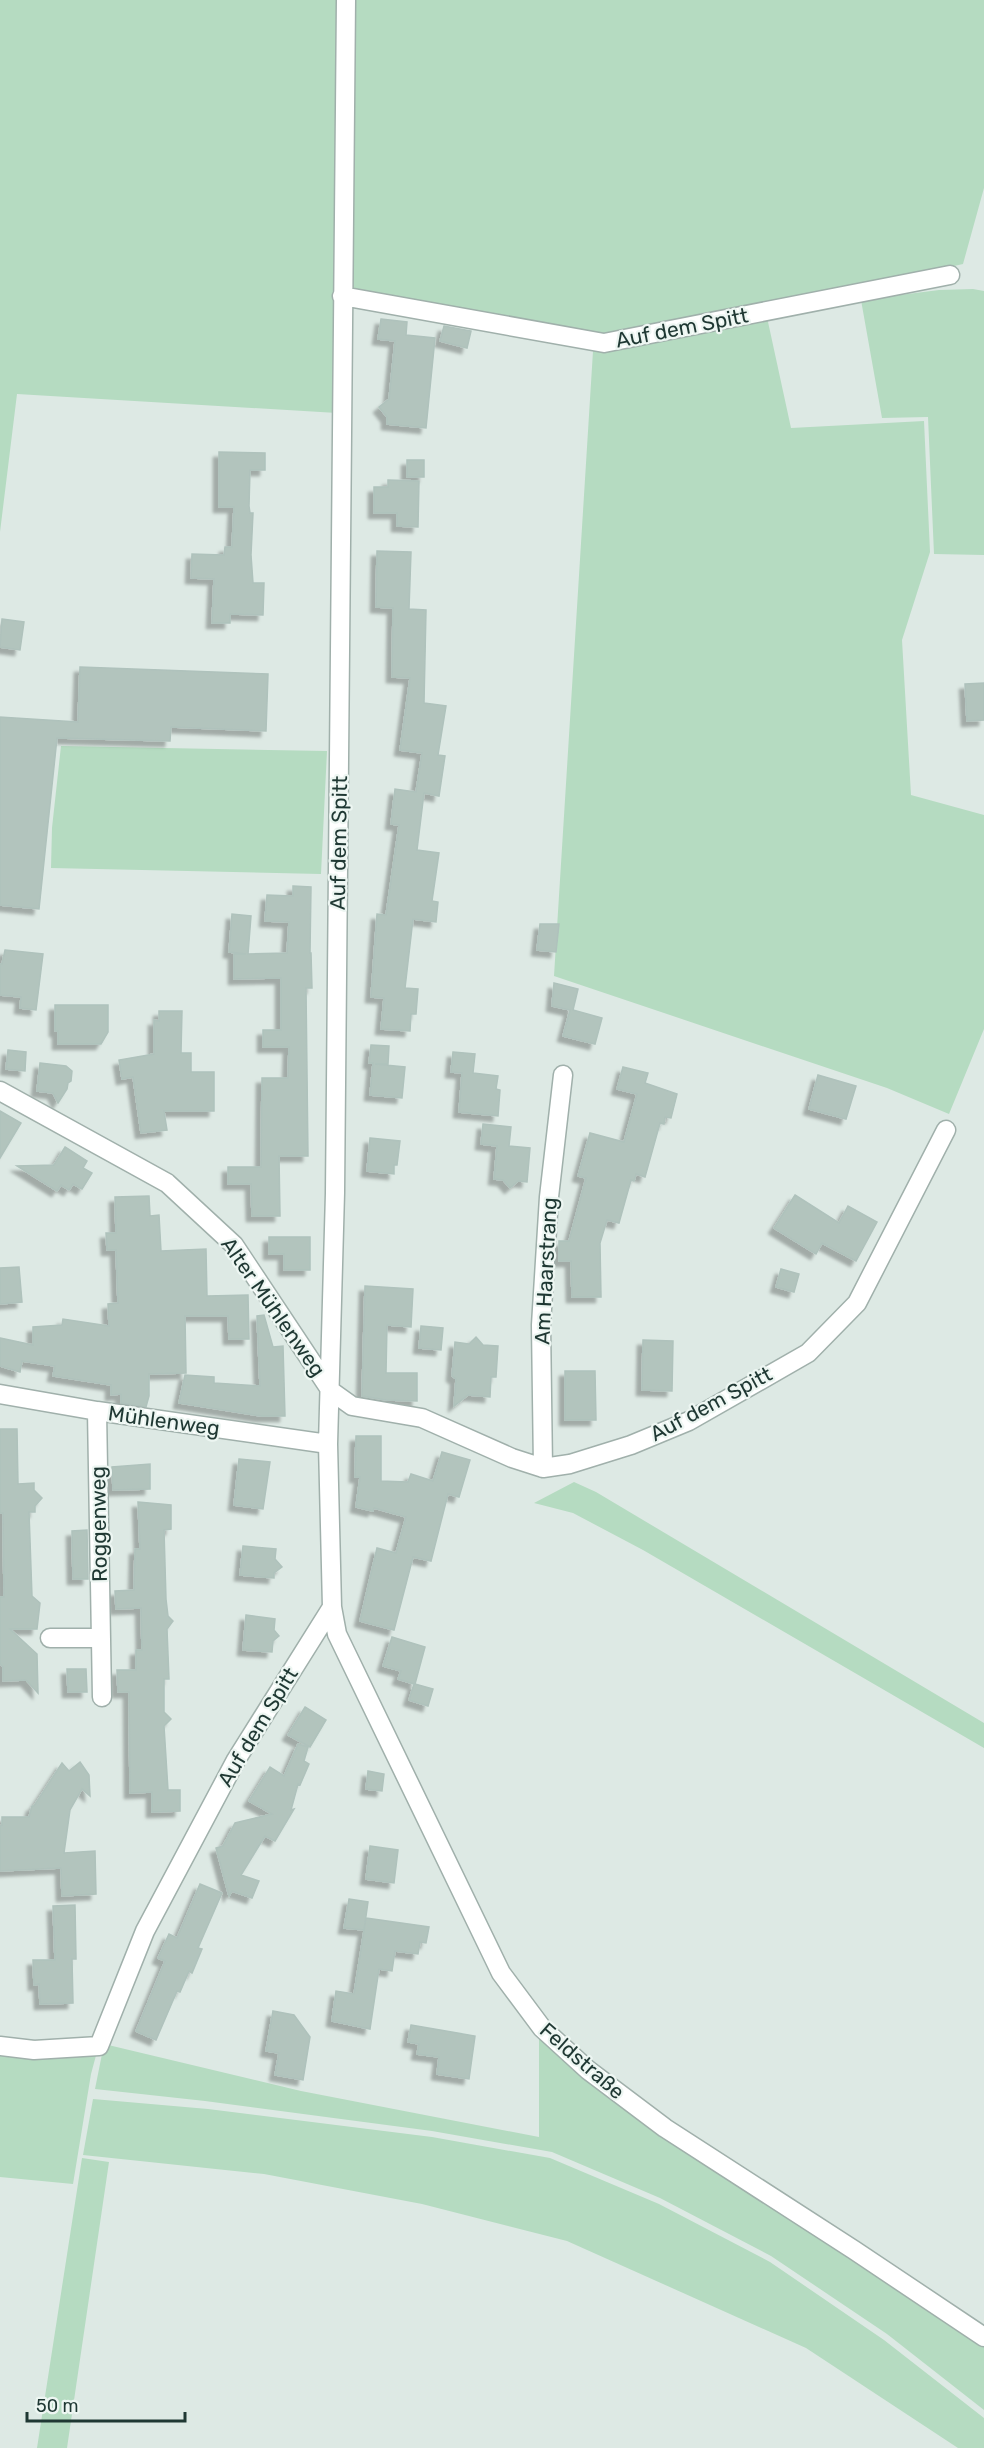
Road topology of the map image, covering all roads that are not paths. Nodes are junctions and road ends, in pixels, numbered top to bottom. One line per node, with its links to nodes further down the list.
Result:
1 (346, 0): 3 (street, Auf dem Spitt)
2 (950, 274): 3 (street, Auf dem Spitt)
3 (342, 296): 7 (street, Auf dem Spitt)
4 (563, 1075): 11 (street, Am Haarstrang)
5 (0, 1091): 7 (street, Alter Mühlenweg)
6 (946, 1130): 11 (street, Auf dem Spitt)
7 (331, 1391): 10 (street, Auf dem Spitt); 11 (street, Auf dem Spitt)
8 (0, 1394): 9 (street, Mühlenweg)
9 (97, 1411): 10 (street, Mühlenweg); 14 (street, Roggenweg)
10 (328, 1444): 12 (street, Auf dem Spitt)
11 (543, 1468)
12 (332, 1607): 16 (street, Auf dem Spitt); 17 (street, Feldstraße)
13 (50, 1638): 14 (street)
14 (101, 1638): 15 (street, Roggenweg)
15 (102, 1697)
16 (0, 2046)
17 (984, 2337)

